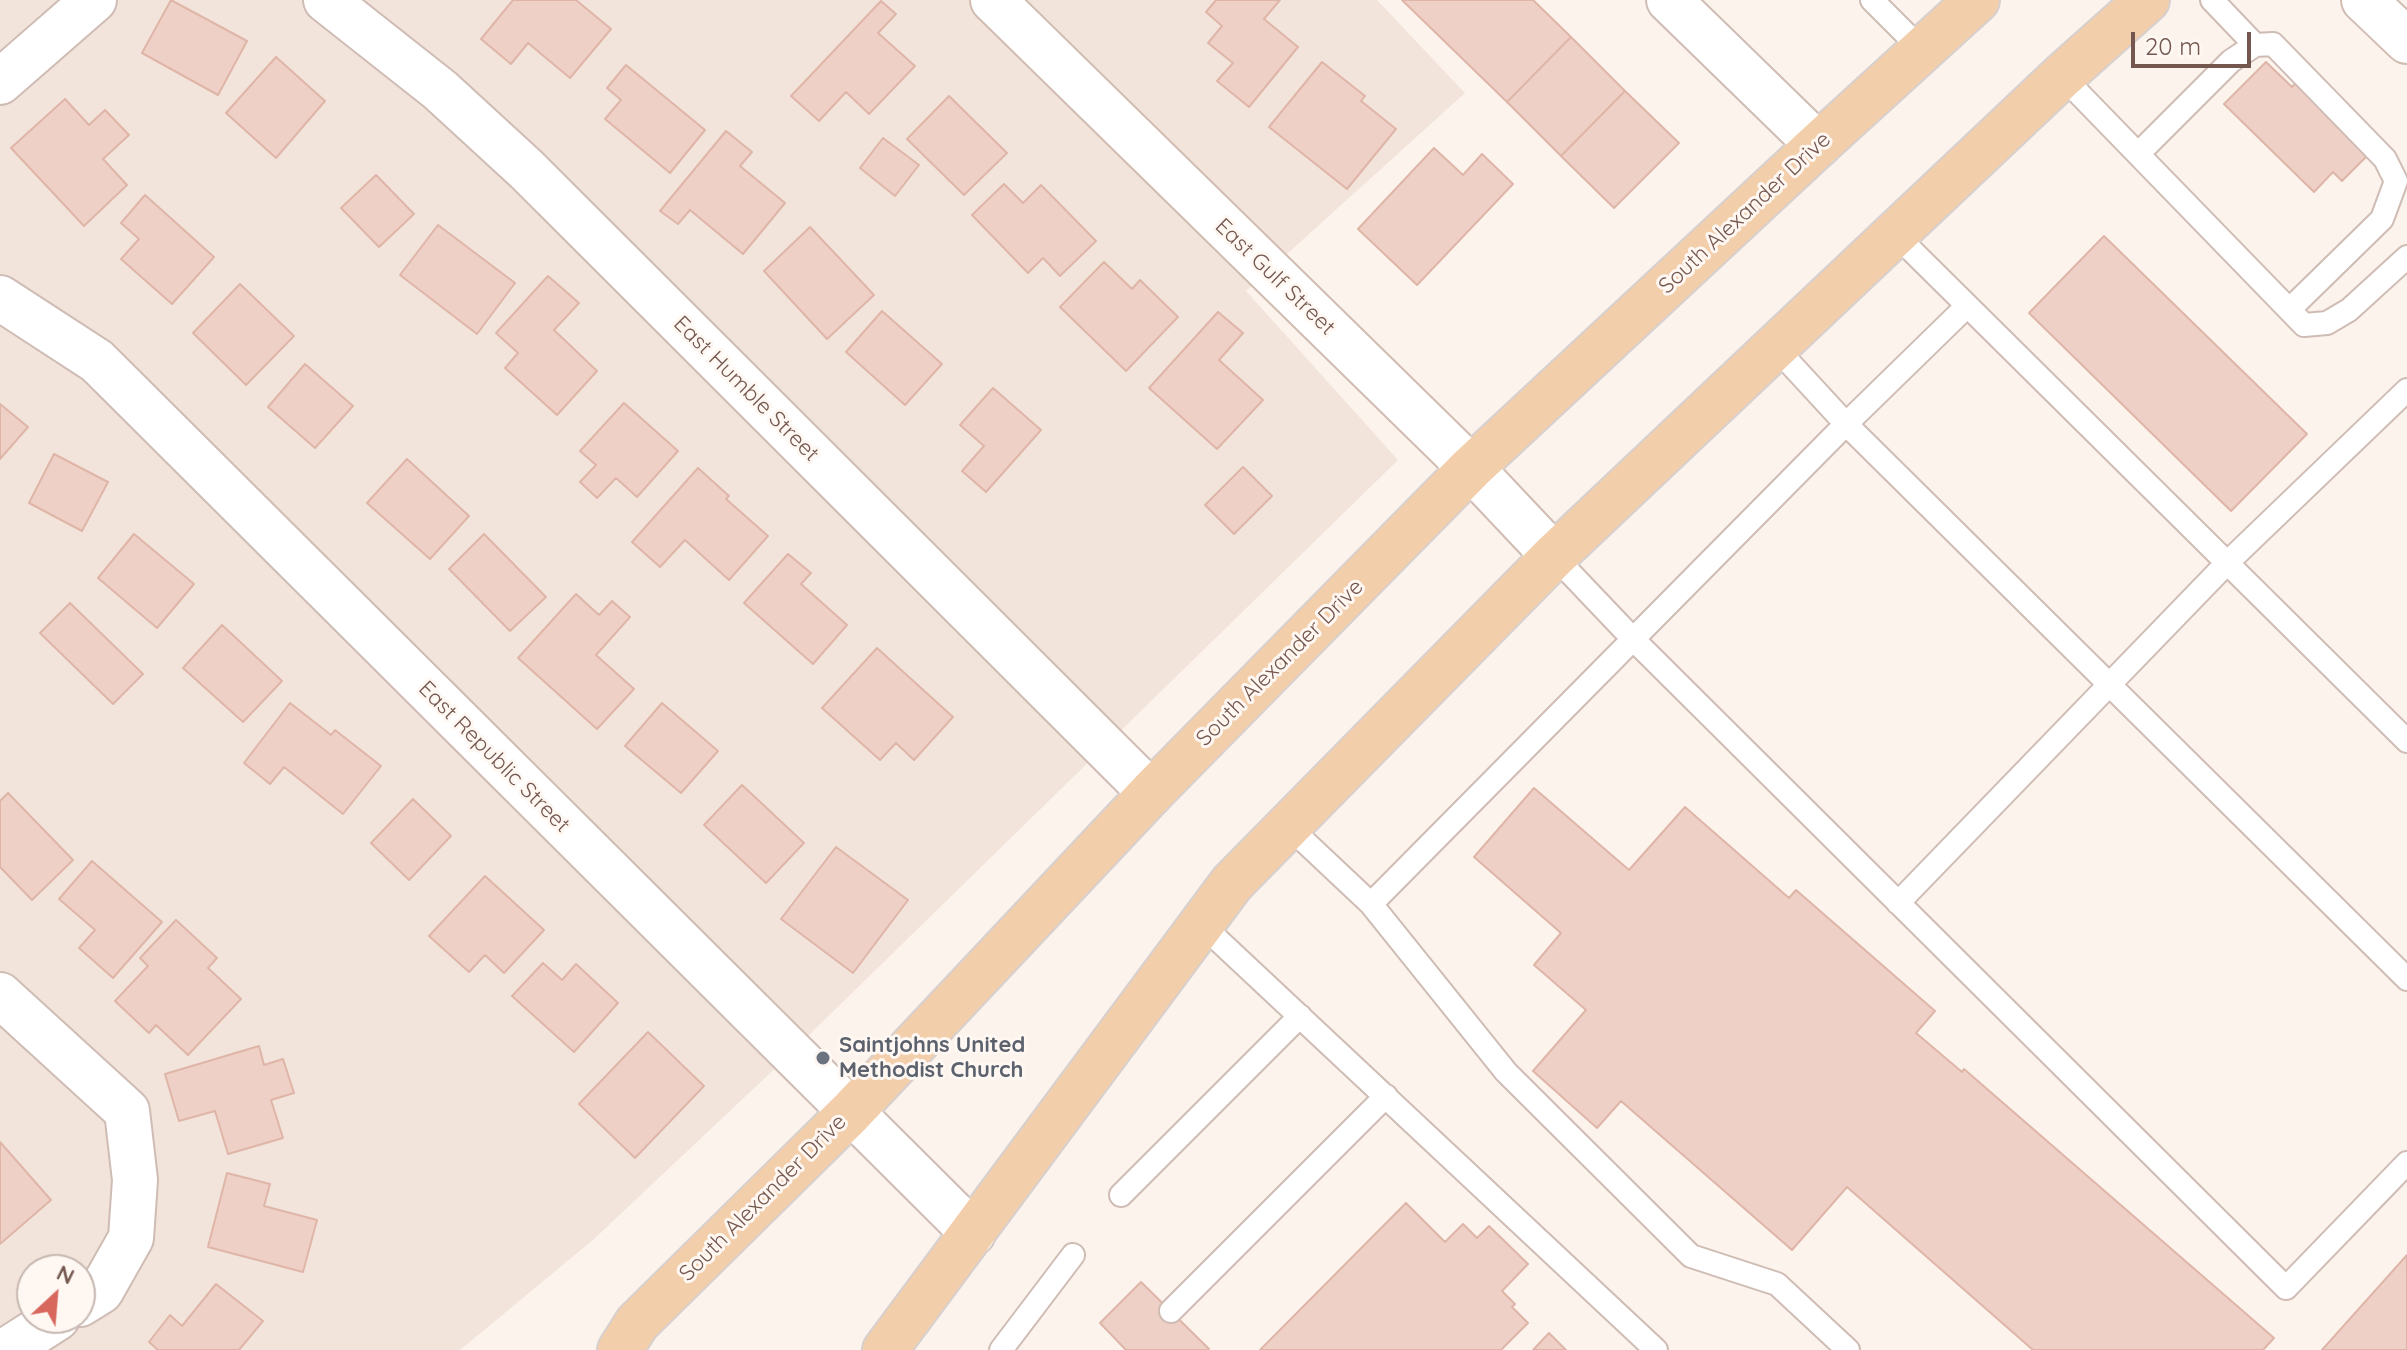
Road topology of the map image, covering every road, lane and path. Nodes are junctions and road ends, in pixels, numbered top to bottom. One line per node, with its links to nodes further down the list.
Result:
1 (94, 0): 14 (street)
2 (326, 0): 31 (street, East Humble Street)
3 (993, 0): 25 (street, East Gulf Street)
4 (1669, 0): 15 (street)
5 (1977, 0): 12 (main road, South Alexander Drive)
6 (2147, 0): 13 (main road)
7 (2212, 0): 11 (lane)
8 (2364, 0): 10 (street)
9 (1877, 2): 12 (lane)
10 (2407, 41)
11 (2255, 45): 16 (lane); 21 (lane)
12 (1922, 50): 15 (main road, South Alexander Drive)
13 (2062, 76): 16 (lane); 17 (main road)
14 (0, 82)
15 (1818, 145): 25 (main road, South Alexander Drive)
16 (2138, 154): 21 (lane)
17 (1895, 234): 20 (lane); 22 (main road)
18 (2407, 257): 21 (lane)
19 (0, 298): 40 (street, East Republic Street)
20 (1967, 306): 24 (lane); 27 (lane)
21 (2290, 309)
22 (1775, 347): 24 (lane); 26 (main road)
23 (2407, 390): 27 (lane)
24 (1846, 424): 28 (lane); 29 (lane)
25 (1471, 468): 26 (street, East Gulf Street); 31 (main road, South Alexander Drive)
26 (1554, 556): 28 (lane); 32 (main road)
27 (2227, 563): 29 (lane); 30 (lane)
28 (1633, 639): 33 (lane); 34 (lane)
29 (2111, 684): 33 (lane); 36 (lane)
30 (2407, 741)
31 (1151, 793): 40 (main road, South Alexander Drive)
32 (1287, 825): 34 (lane); 35 (main road)
33 (1898, 903): 41 (lane)
34 (1371, 904): 53 (lane)
35 (1201, 924): 38 (lane); 43 (main road)
36 (2407, 979)
37 (0, 995): 45 (street)
38 (1300, 1016): 39 (lane); 42 (lane)
39 (1386, 1096): 46 (lane); 52 (lane)
40 (850, 1113): 43 (street, East Republic Street); 48 (main road, South Alexander Drive)
41 (2407, 1163)
42 (1121, 1195)
43 (973, 1233): 50 (main road)
44 (1073, 1255): 51 (lane)
45 (96, 1294)
46 (1171, 1311)
47 (32, 1334): 49 (street)
48 (621, 1341)
49 (7, 1350)
50 (885, 1350)
51 (1001, 1350)
52 (1656, 1350)
53 (1848, 1350)

